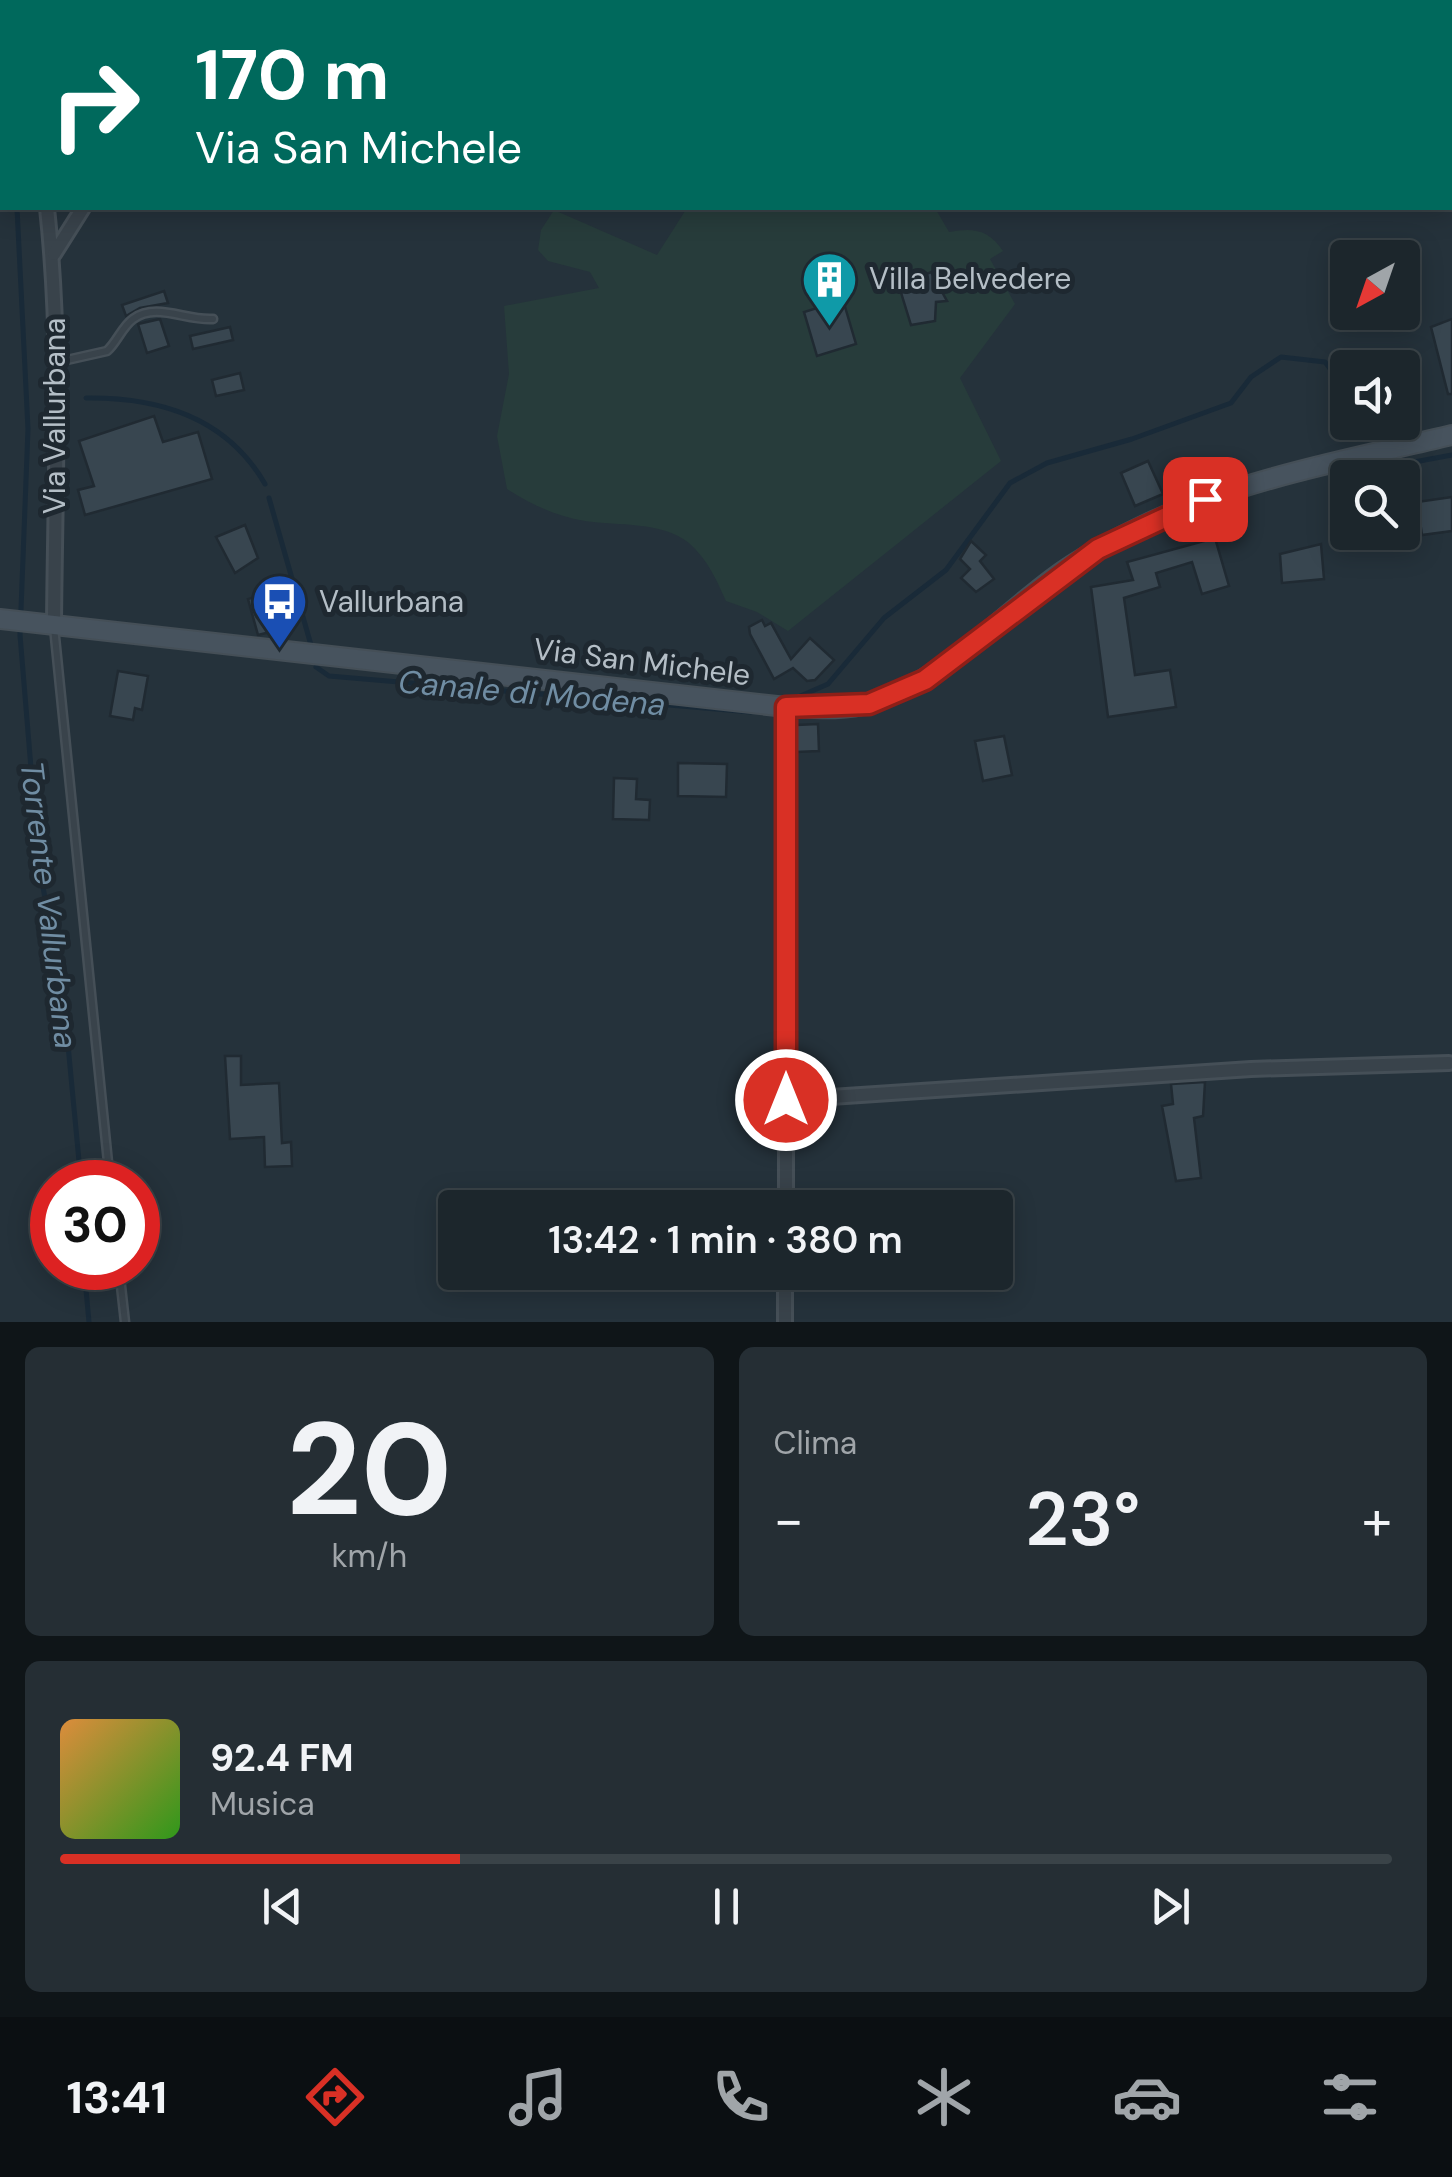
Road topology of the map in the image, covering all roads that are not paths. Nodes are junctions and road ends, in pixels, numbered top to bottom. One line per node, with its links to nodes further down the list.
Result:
1 (47, 210): 3 (street, Via Vallurbana)
2 (82, 210): 3 (street)
3 (54, 254): 5 (street, Via Vallurbana)
4 (212, 319): 5 (lane)
5 (56, 362): 8 (street, Via Vallurbana)
6 (1452, 435): 9 (main road, Via San Michele)
7 (2, 620): 8 (main road, Via San Michele)
8 (47, 624): 9 (main road, Via San Michele); 12 (lane)
9 (786, 707): 11 (street)
10 (1449, 1062): 11 (street)
11 (786, 1100): 13 (street)
12 (108, 1160)
13 (786, 1190)
14 (121, 1290): 16 (lane)
15 (786, 1290): 17 (street)
16 (125, 1322)
17 (785, 1322)

